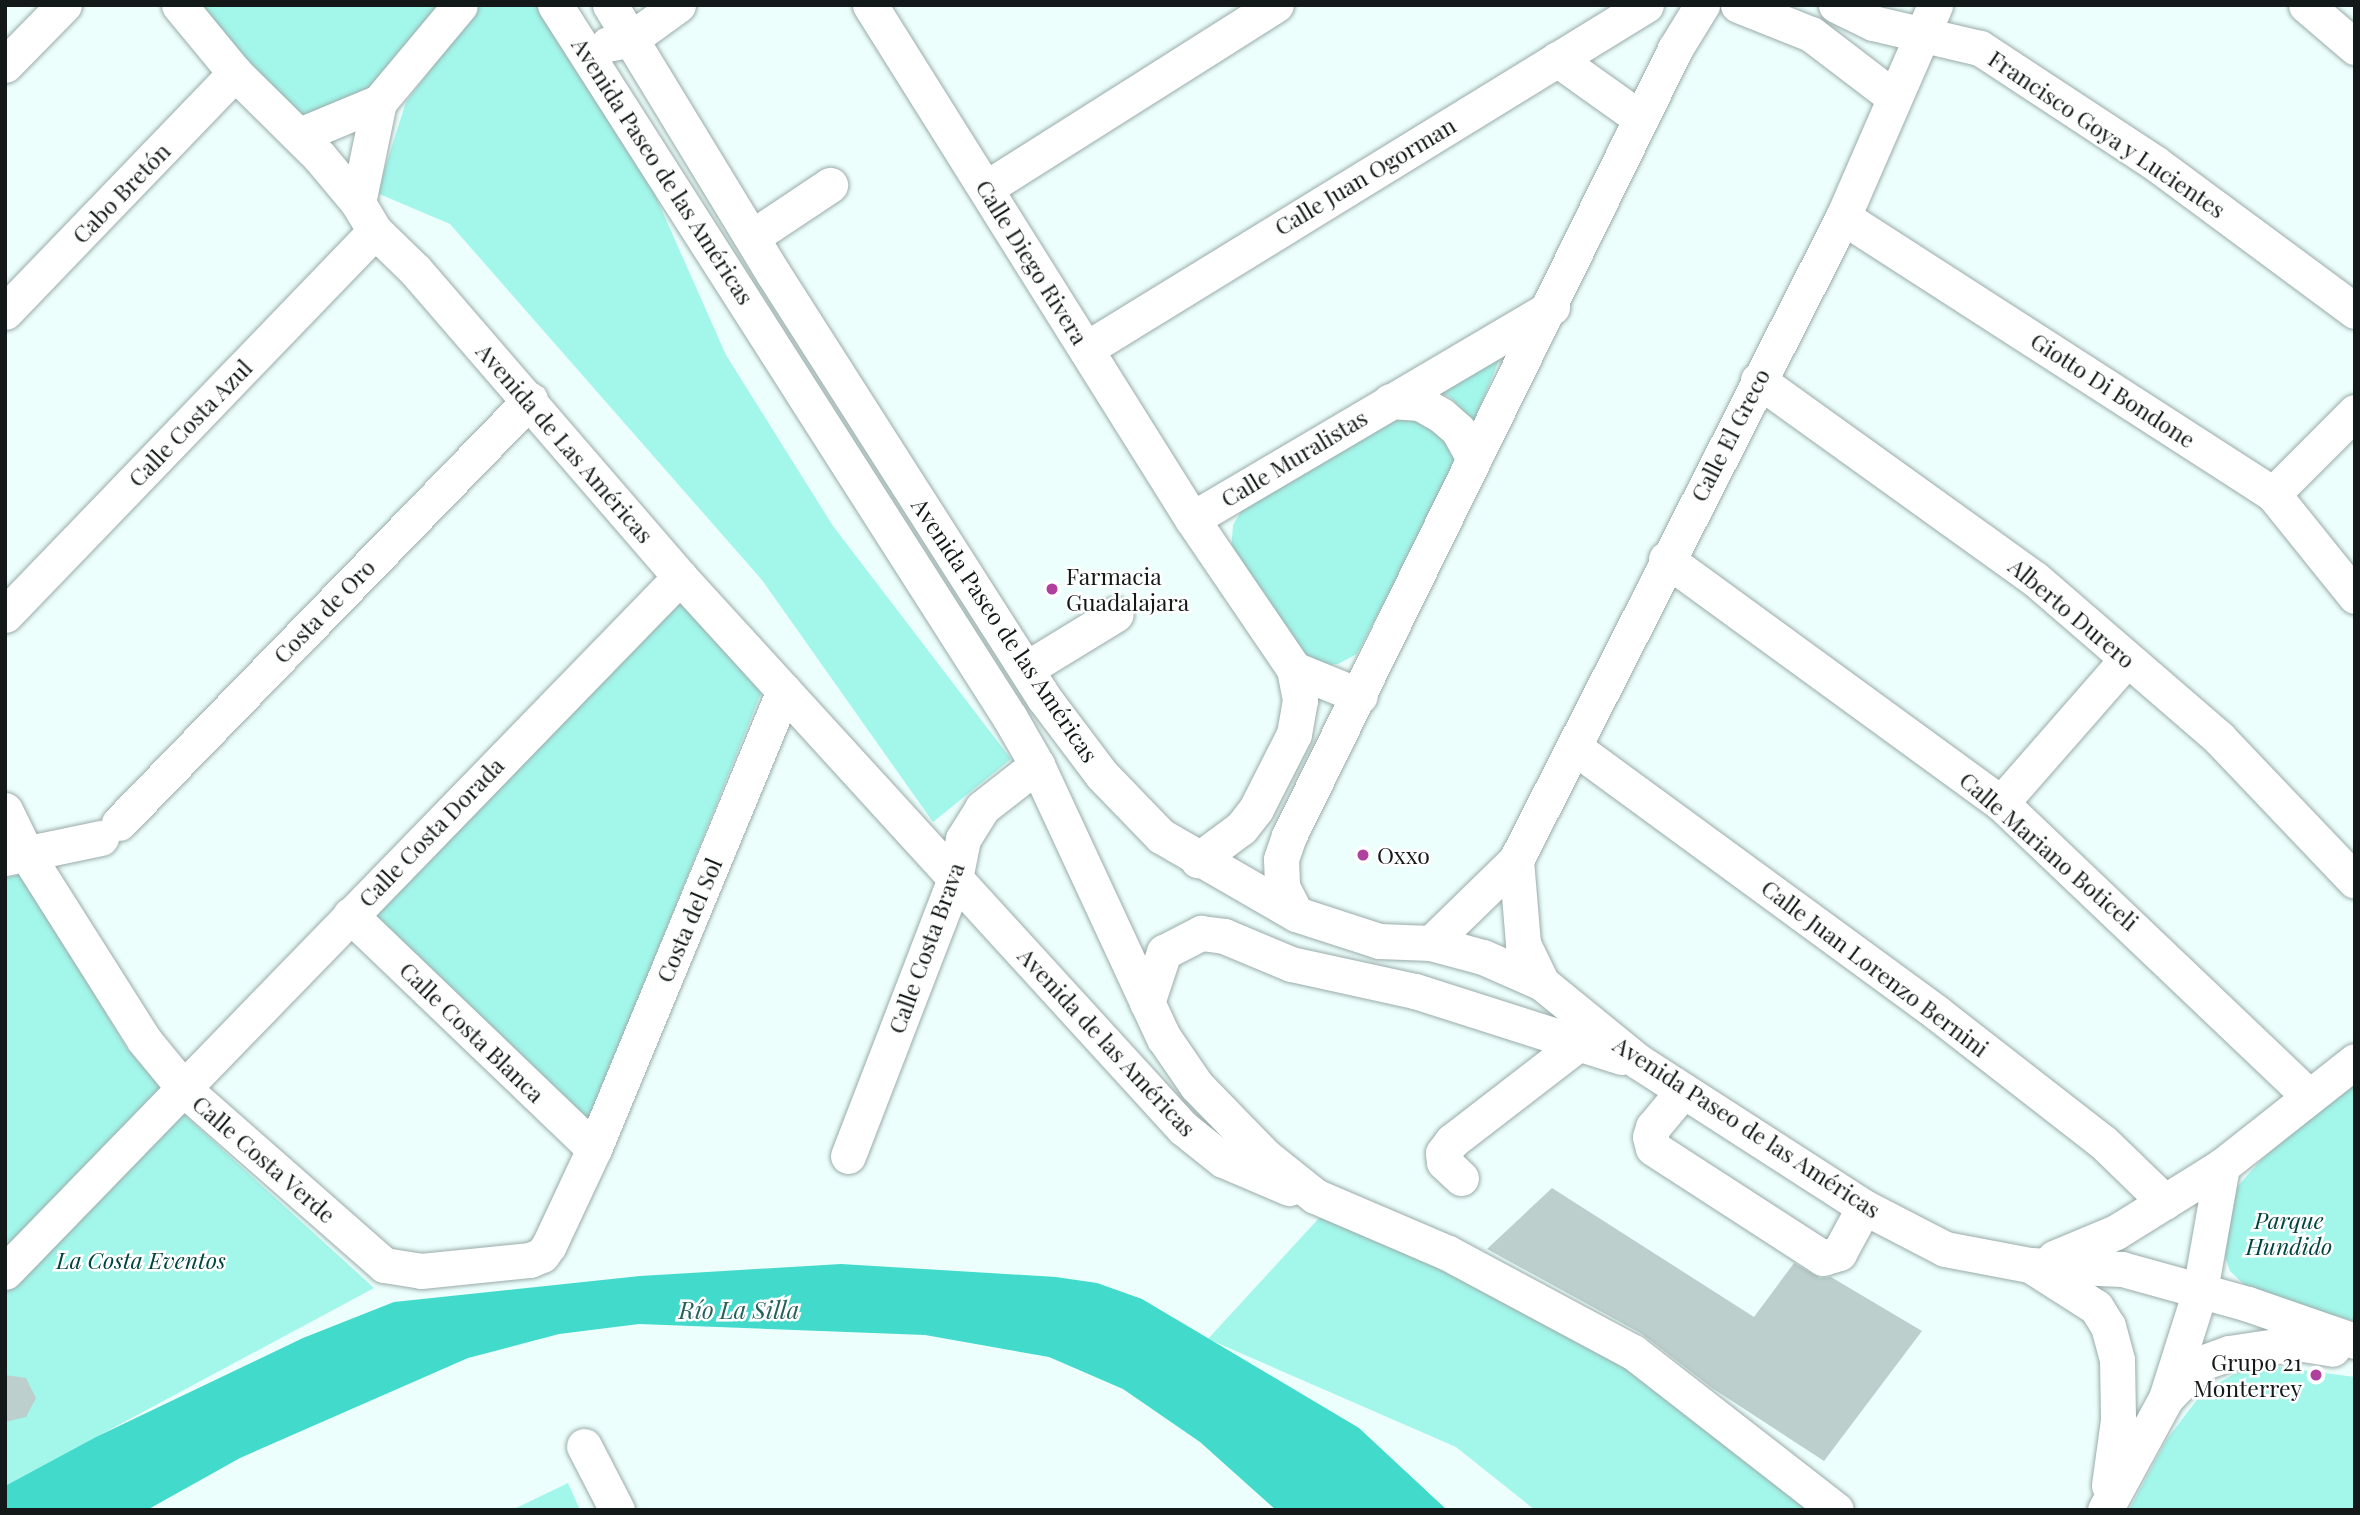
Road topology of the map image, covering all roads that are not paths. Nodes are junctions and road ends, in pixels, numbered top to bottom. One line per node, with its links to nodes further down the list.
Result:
1 (64, 5): 19 (street)
2 (178, 5): 20 (street, Avenida de Las Américas)
3 (460, 5): 22 (street)
4 (555, 5): 17 (street, Avenida Paseo de las Américas)
5 (610, 5): 15 (street, Avenida Paseo de las Américas)
6 (678, 5): 15 (street)
7 (1276, 5): 26 (street)
8 (1646, 5): 18 (street, Calle Juan Ogorman)
9 (1702, 5): 23 (street)
10 (1738, 5): 21 (street)
11 (1836, 5): 14 (street, Francisco Goya y Lucientes)
12 (2306, 5): 16 (street)
13 (884, 10): 26 (street, Calle Diego Rivera)
14 (1929, 19): 21 (street, Calle El Greco); 31 (street, Francisco Goya y Lucientes)
15 (631, 39): 17 (street); 29 (street, Avenida Paseo de las Américas)
16 (2355, 47)
17 (584, 50): 52 (street, Avenida Paseo de las Américas)
18 (1557, 59): 23 (street); 33 (street, Calle Juan Ogorman)
19 (5, 65)
20 (235, 73): 24 (street, Avenida de Las Américas); 32 (street, Cabo Bretón)
21 (1892, 96): 28 (street, Calle El Greco)
22 (379, 102): 24 (street); 27 (street)
23 (1642, 119): 30 (street)
24 (300, 135): 27 (street, Avenida de Las Américas)
25 (830, 186): 29 (street)
26 (986, 188): 33 (street, Calle Diego Rivera)
27 (367, 217): 35 (street, Avenida de Las Américas); 45 (street, Calle Costa Azul)
28 (1843, 217): 34 (street, Calle El Greco); 39 (street, Giotto Di Bondone)
29 (752, 237): 47 (street, Avenida Paseo de las Américas)
30 (1552, 307): 36 (street, Calle Muralistas); 38 (street)
31 (2355, 311)
32 (5, 312)
33 (1086, 349): 40 (street, Calle Diego Rivera)
34 (1758, 380): 41 (street, Calle El Greco); 46 (street, Alberto Durero)
35 (530, 400): 42 (street, Avenida de Las Américas); 55 (street, Costa de Oro)
36 (1390, 401): 38 (street); 40 (street, Calle Muralistas)
37 (2355, 412): 39 (street)
38 (1474, 459): 50 (street)
39 (2273, 494): 43 (street, Giotto Di Bondone)
40 (1192, 519): 48 (street)
41 (1666, 559): 51 (street, Calle El Greco); 53 (street, Calle Mariano Boticeli)
42 (680, 577): 49 (street, Avenida de Las Américas); 61 (street, Calle Costa Dorada)
43 (2355, 596)
44 (1116, 614): 47 (street)
45 (5, 615)
46 (2127, 659): 53 (street); 59 (street, Alberto Durero)
47 (1026, 669): 56 (street, Avenida Paseo de las Américas)
48 (1294, 669): 50 (street); 56 (street)
49 (784, 691): 58 (street, Avenida de Las Américas); 73 (street, Costa del Sol)
50 (1360, 696): 60 (street)
51 (1574, 747): 57 (street, Calle El Greco); 78 (street, Calle Juan Lorenzo Bernini)
52 (1037, 765): 58 (street, Calle Costa Brava); 66 (street, Avenida Paseo de las Américas)
53 (2001, 803): 72 (street, Calle Mariano Boticeli)
54 (5, 810): 55 (street, Calle Costa Verde)
55 (16, 855): 70 (street, Calle Costa Verde)
56 (1198, 860): 60 (street, Avenida Paseo de las Américas)
57 (1516, 860): 63 (street, Calle El Greco); 65 (street)
58 (955, 879): 74 (street, Calle Costa Brava); 77 (street, Avenida de las Américas)
59 (2355, 881)
60 (1296, 914): 62 (street, Avenida Paseo de las Américas)
61 (350, 915): 70 (street, Calle Costa Dorada); 73 (street, Calle Costa Blanca)
62 (1379, 942): 63 (street, Avenida Paseo de las Américas); 64 (street)
63 (1431, 943): 65 (street, Avenida Paseo de las Américas)
64 (1258, 953): 66 (street); 67 (street)
65 (1542, 983): 69 (street, Avenida Paseo de las Américas)
66 (1147, 1003): 77 (street, Avenida Paseo de las Américas)
67 (1578, 1044): 69 (street); 76 (street)
68 (2355, 1061): 72 (street)
69 (1639, 1062): 71 (street, Avenida Paseo de las Américas)
70 (185, 1090): 73 (street, Calle Costa Verde); 82 (street, Calle Costa Dorada)
71 (1683, 1091): 79 (street, Avenida Paseo de las Américas); 79 (street)
72 (2308, 1095): 75 (street)
73 (594, 1149)
74 (848, 1156)
75 (2222, 1166): 78 (street); 80 (street)
76 (1461, 1178)
77 (1315, 1196): 91 (street, Avenida Paseo de las Américas)
78 (2165, 1202): 81 (street)
79 (1864, 1208): 81 (street, Avenida Paseo de las Américas)
80 (2210, 1239): 83 (street); 84 (street)
81 (2030, 1265): 83 (street, Avenida Paseo de las Américas); 89 (street)
82 (5, 1272)
83 (2200, 1291): 84 (street, Avenida Paseo de las Américas); 87 (street)
84 (2248, 1304): 85 (street, Avenida Paseo de las Américas)
85 (2355, 1341)
86 (2355, 1356): 87 (street)
87 (2166, 1398): 89 (street)
88 (584, 1446): 90 (street)
89 (2106, 1508)
90 (617, 1510)
91 (1836, 1510)

